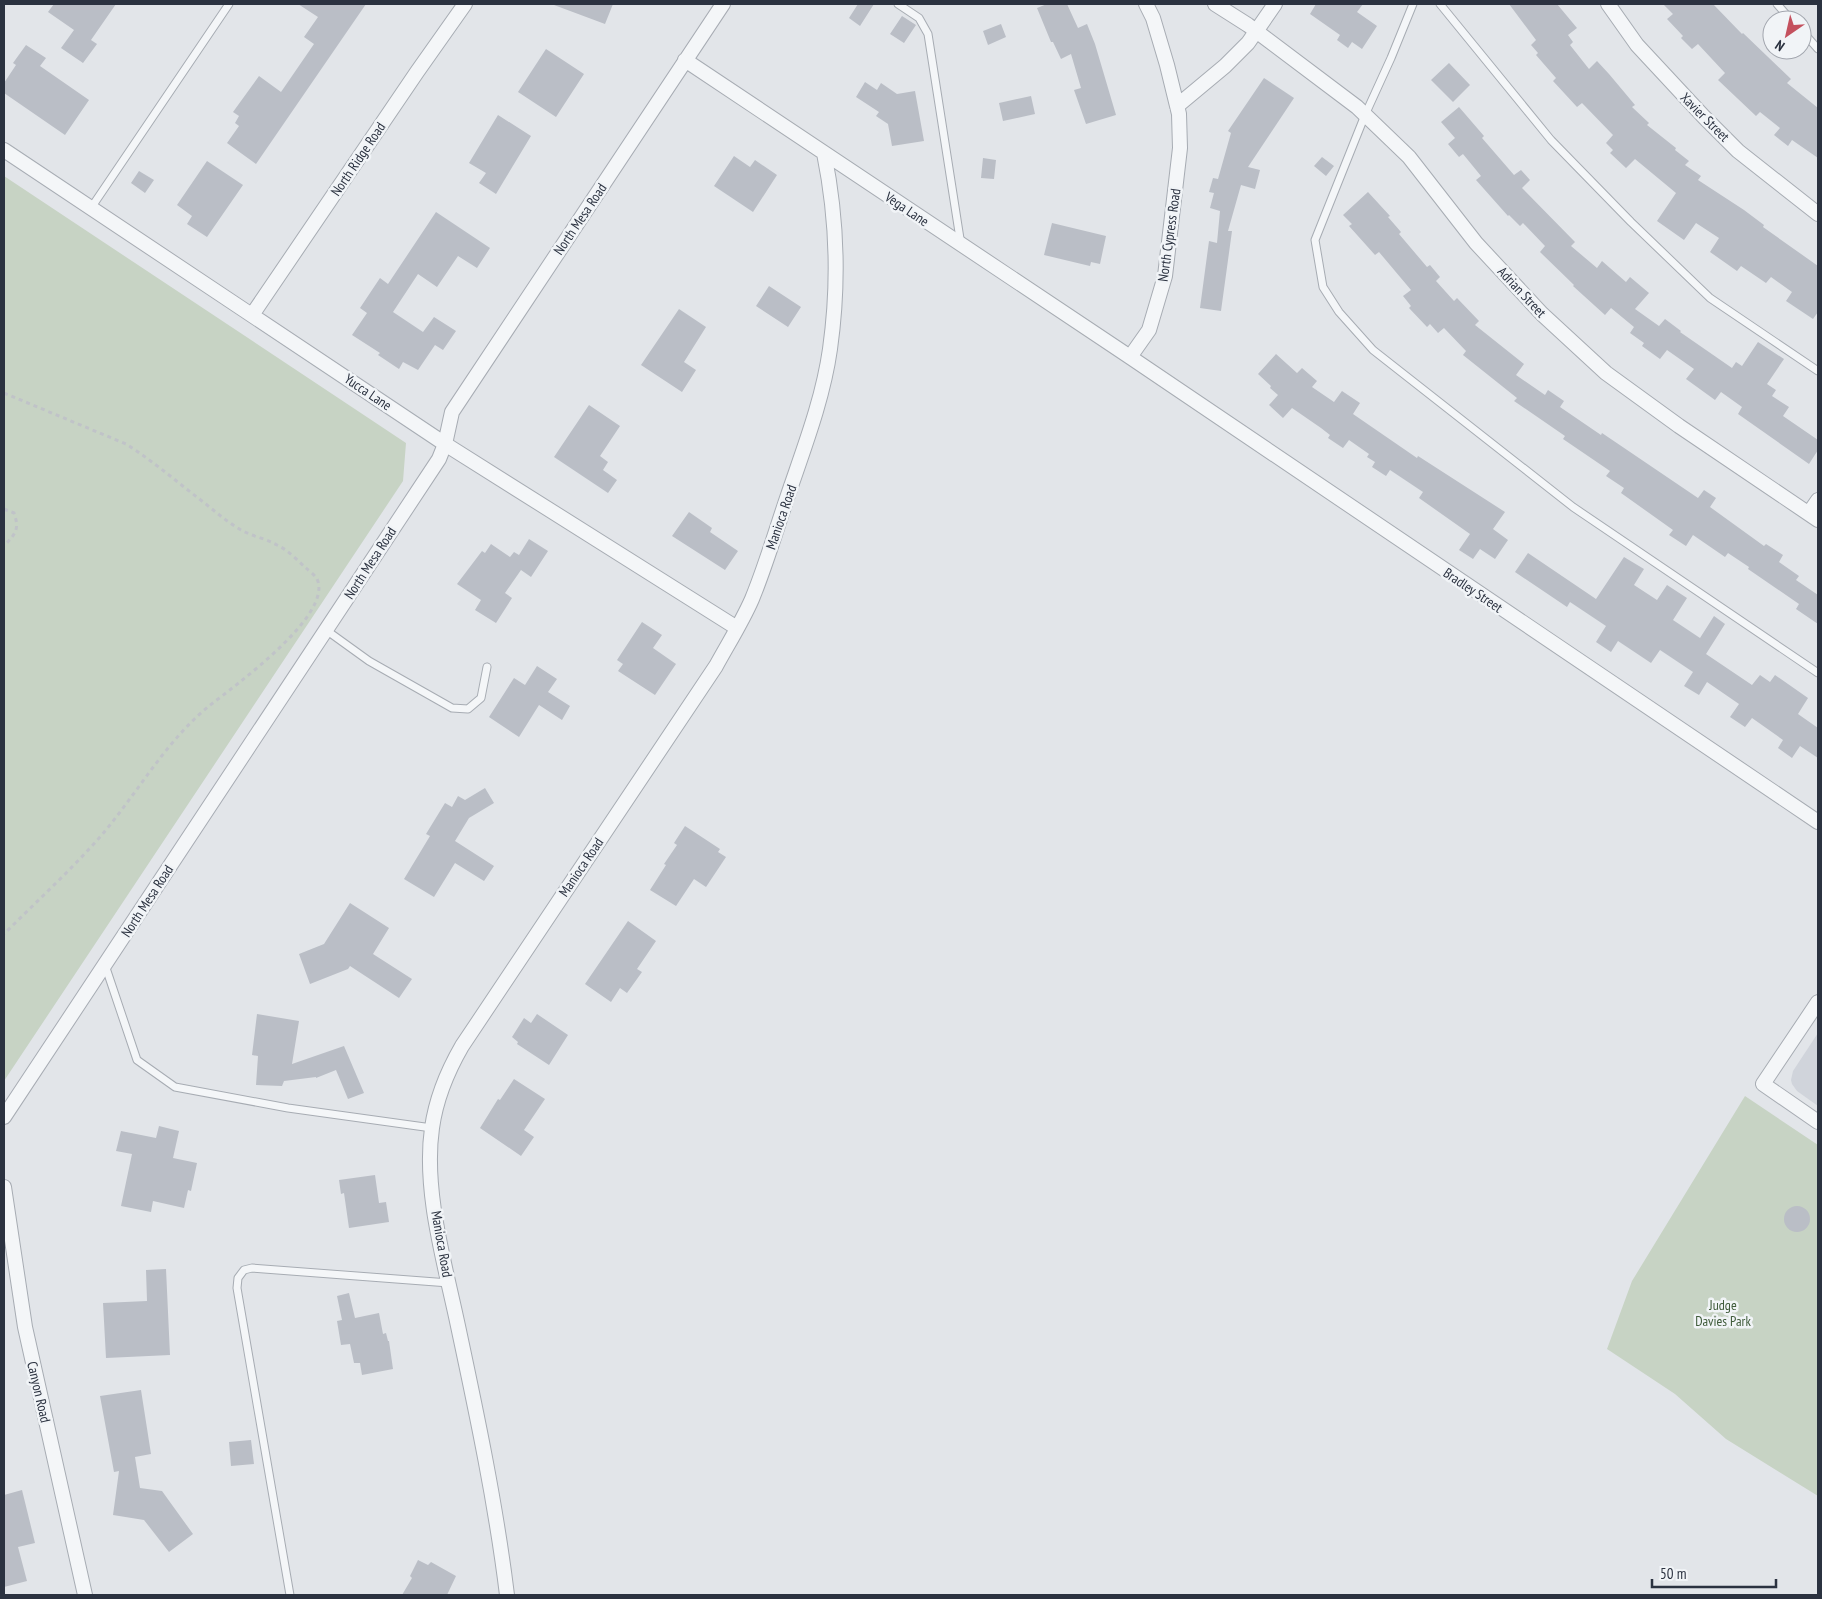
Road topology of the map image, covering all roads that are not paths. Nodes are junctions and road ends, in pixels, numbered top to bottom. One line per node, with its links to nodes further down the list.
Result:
1 (229, 4): 17 (lane)
2 (465, 4): 20 (street, North Ridge Road)
3 (724, 4): 12 (street, North Mesa Road)
4 (898, 4): 19 (lane)
5 (1146, 4): 13 (street, North Cypress Road)
6 (1214, 4): 11 (street, Adrian Street)
7 (1275, 4): 11 (street)
8 (1413, 4): 14 (lane)
9 (1440, 4): 22 (lane)
10 (1608, 4): 18 (street, Xavier Street)
11 (1256, 31): 13 (street); 14 (street, Adrian Street)
12 (685, 60): 16 (street, Vega Lane); 23 (street, North Mesa Road)
13 (1177, 106): 21 (street, North Cypress Road)
14 (1365, 115): 25 (street, Adrian Street); 29 (lane)
15 (4, 150): 17 (street, Yucca Lane)
16 (824, 153): 19 (street, Vega Lane); 26 (street, Manioca Road)
17 (91, 208): 20 (street, Yucca Lane)
18 (1818, 214)
19 (961, 245): 21 (street, Vega Lane)
20 (252, 315): 23 (street, Yucca Lane)
21 (1130, 357): 30 (street, Bradley Street)
22 (1818, 371)
23 (445, 444): 26 (street, Yucca Lane); 27 (street, North Mesa Road)
24 (1818, 500): 25 (street)
25 (1814, 516)
26 (737, 628): 35 (street, Manioca Road)
27 (326, 630): 28 (lane); 31 (street, North Mesa Road)
28 (487, 667)
29 (1818, 673)
30 (1818, 822)
31 (105, 964): 33 (street, North Mesa Road); 35 (lane)
32 (1818, 1002): 34 (street)
33 (4, 1116)
34 (1818, 1122)
35 (432, 1128): 37 (street, Manioca Road)
36 (4, 1187): 38 (street, Canyon Road)
37 (449, 1283): 39 (lane); 40 (street, Manioca Road)
38 (86, 1595)
39 (290, 1595)
40 (507, 1595)

